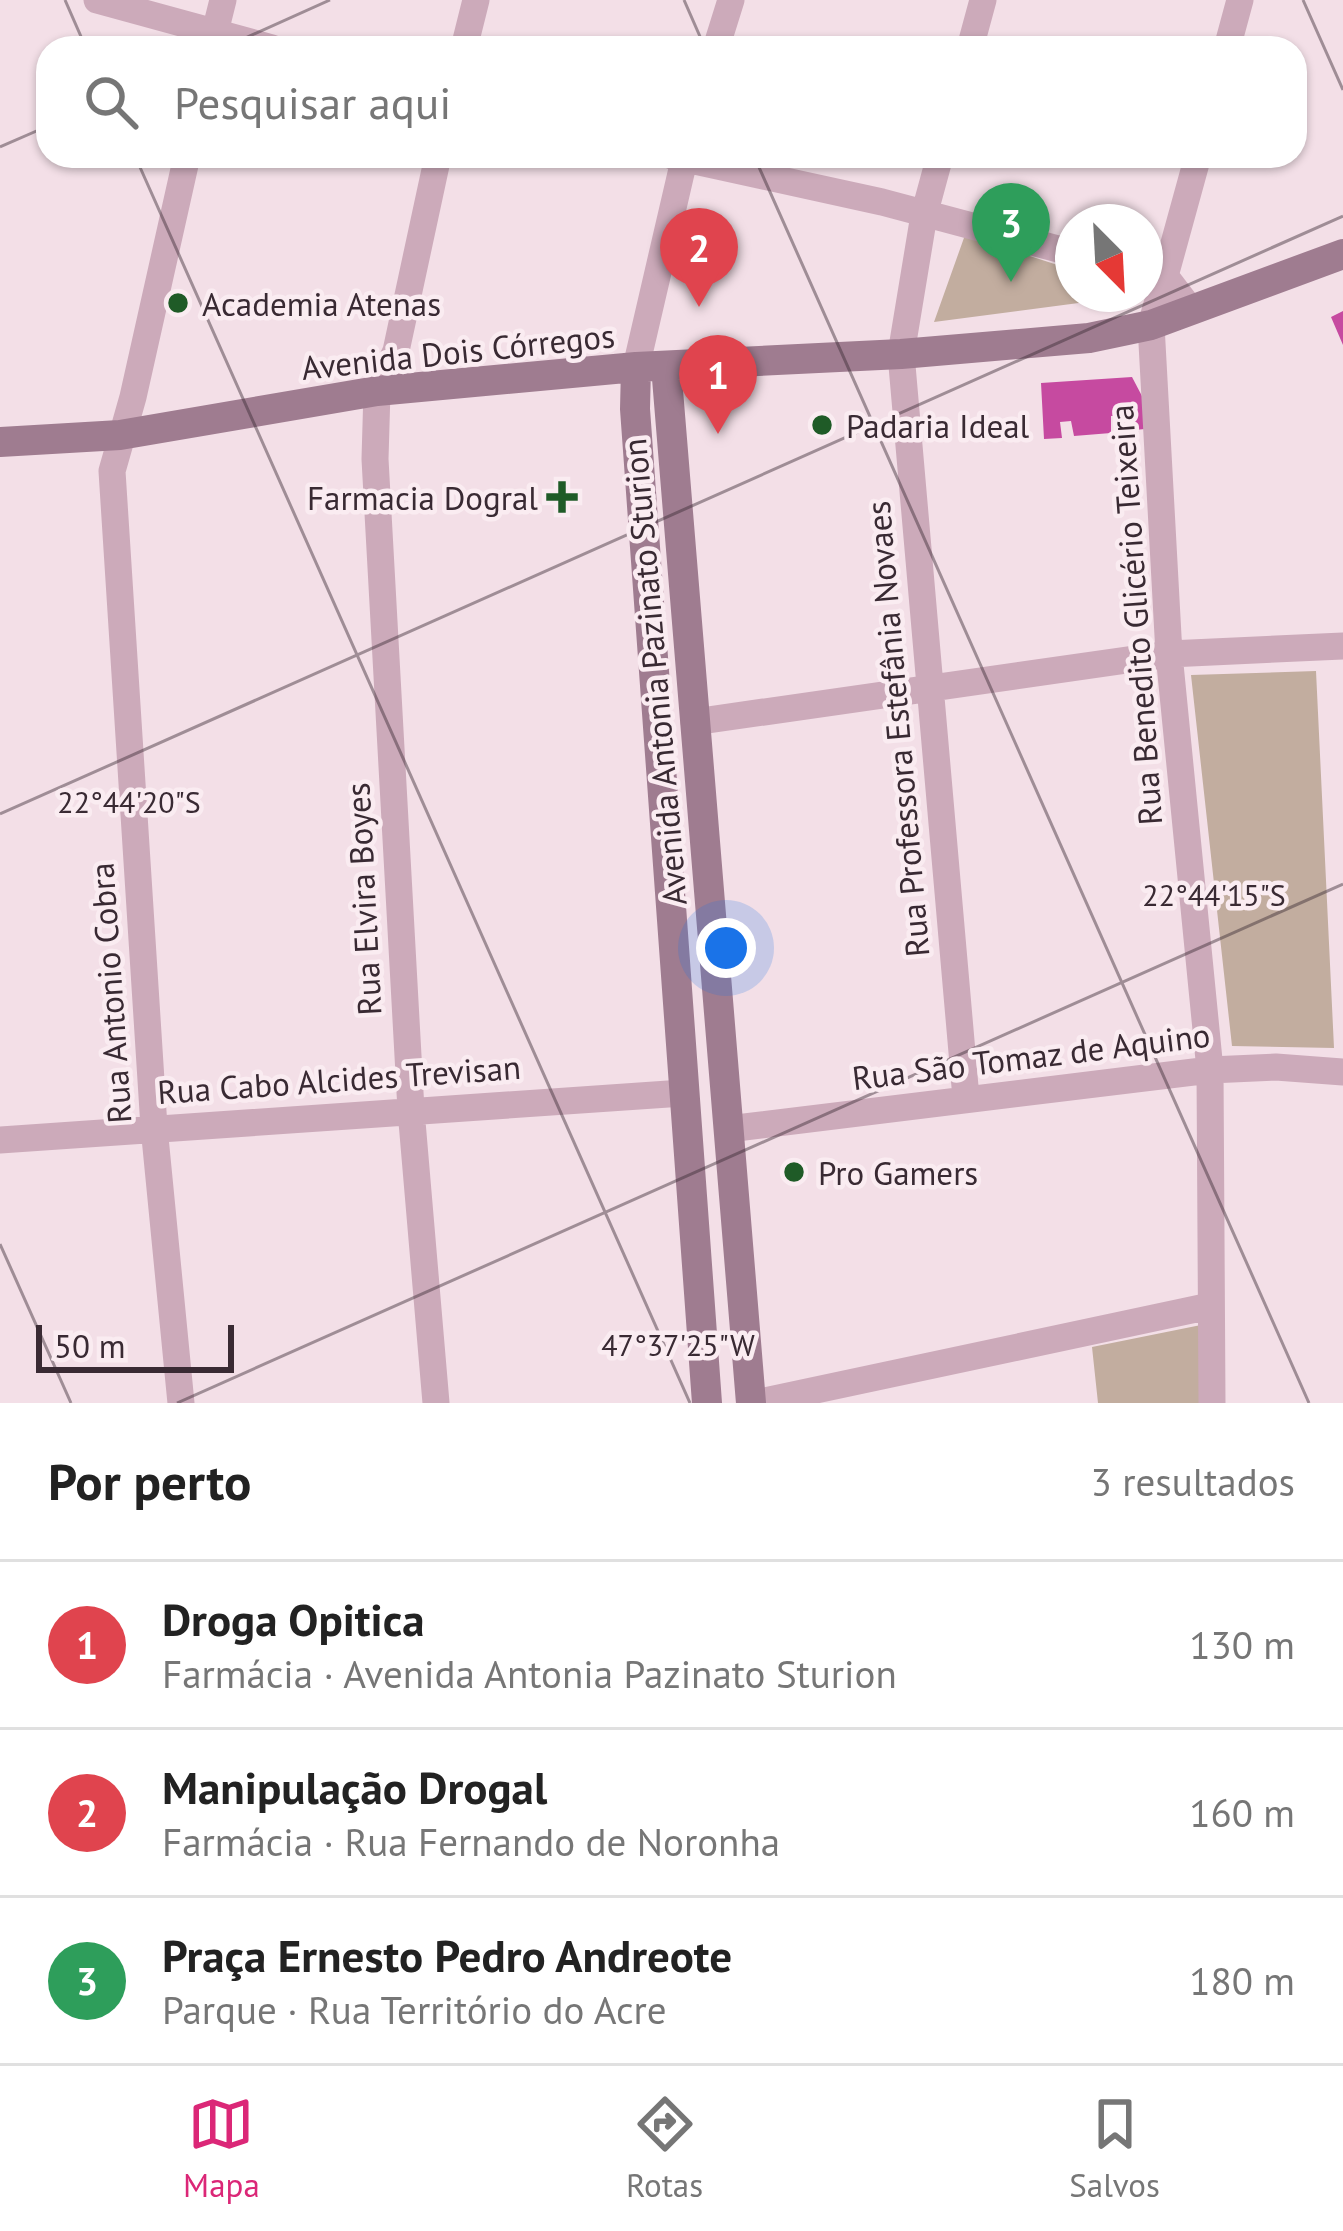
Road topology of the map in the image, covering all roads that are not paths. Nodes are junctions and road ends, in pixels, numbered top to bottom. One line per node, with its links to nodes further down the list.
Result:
1 (98, 0): 7 (street)
2 (223, 0): 8 (street)
3 (476, 0): 9 (street)
4 (730, 0): 10 (street)
5 (983, 0): 11 (street)
6 (1240, 0): 12 (street)
7 (204, 36)
8 (214, 36)
9 (467, 36)
10 (720, 36)
11 (973, 36)
12 (1230, 36)
13 (184, 168): 30 (street, Rua Antonio Cobra)
14 (435, 168): 29 (street)
15 (678, 168): 28 (street)
16 (729, 168): 19 (street)
17 (937, 168): 19 (street, Rua Professora Estefânia Novaes)
18 (1194, 168): 21 (street)
19 (924, 215): 20 (street); 27 (street, Rua Professora Estefânia Novaes)
20 (1055, 248)
21 (1163, 252)
22 (1343, 254): 24 (main road, Avenida Dois Córregos)
23 (1163, 282): 24 (street)
24 (1191, 310): 26 (main road, Avenida Dois Córregos)
25 (1152, 312): 26 (street)
26 (1151, 325): 27 (main road, Avenida Dois Córregos); 33 (street, Rua Benedito Glicério Teixeira)
27 (901, 354): 28 (main road, Avenida Dois Córregos); 34 (street, Rua Professora Estefânia Novaes)
28 (651, 366): 29 (main road, Avenida Dois Córregos); 35 (main road, Avenida Antonia Pazinato Sturion); 38 (main road, Avenida Antonia Pazinato Sturion)
29 (377, 391): 30 (main road, Avenida Dois Córregos); 40 (street, Rua Elvira Boyes)
30 (120, 435): 31 (main road, Avenida Dois Córregos); 41 (street, Rua Antonio Cobra)
31 (0, 442)
32 (1343, 646): 33 (street)
33 (1169, 654): 34 (street); 36 (street, Rua Benedito Glicério Teixeira)
34 (930, 690): 35 (street); 39 (street, Rua Professora Estefânia Novaes)
35 (694, 722): 42 (main road, Avenida Antonia Pazinato Sturion)
36 (1210, 1070): 37 (street, Rua São Tomaz de Aquino); 39 (street, Rua São Tomaz de Aquino); 45 (street, Rua Benedito Glicério Teixeira)
37 (1343, 1072)
38 (682, 1093): 40 (street, Rua Cabo Alcides Trevisan); 42 (main road); 44 (main road, Avenida Antonia Pazinato Sturion)
39 (966, 1098): 42 (street, Rua São Tomaz de Aquino)
40 (411, 1110): 41 (street, Rua Cabo Alcides Trevisan); 47 (street, Rua Elvira Boyes)
41 (154, 1126): 43 (street, Rua Cabo Alcides Trevisan); 46 (street, Rua Antonio Cobra)
42 (728, 1129): 44 (main road); 49 (main road, Avenida Antonia Pazinato Sturion)
43 (0, 1139)
44 (689, 1172): 48 (main road, Avenida Antonia Pazinato Sturion)
45 (1210, 1306): 49 (street); 50 (street, Rua Benedito Glicério Teixeira)
46 (181, 1403)
47 (436, 1403)
48 (707, 1403)
49 (753, 1403)
50 (1211, 1403)

